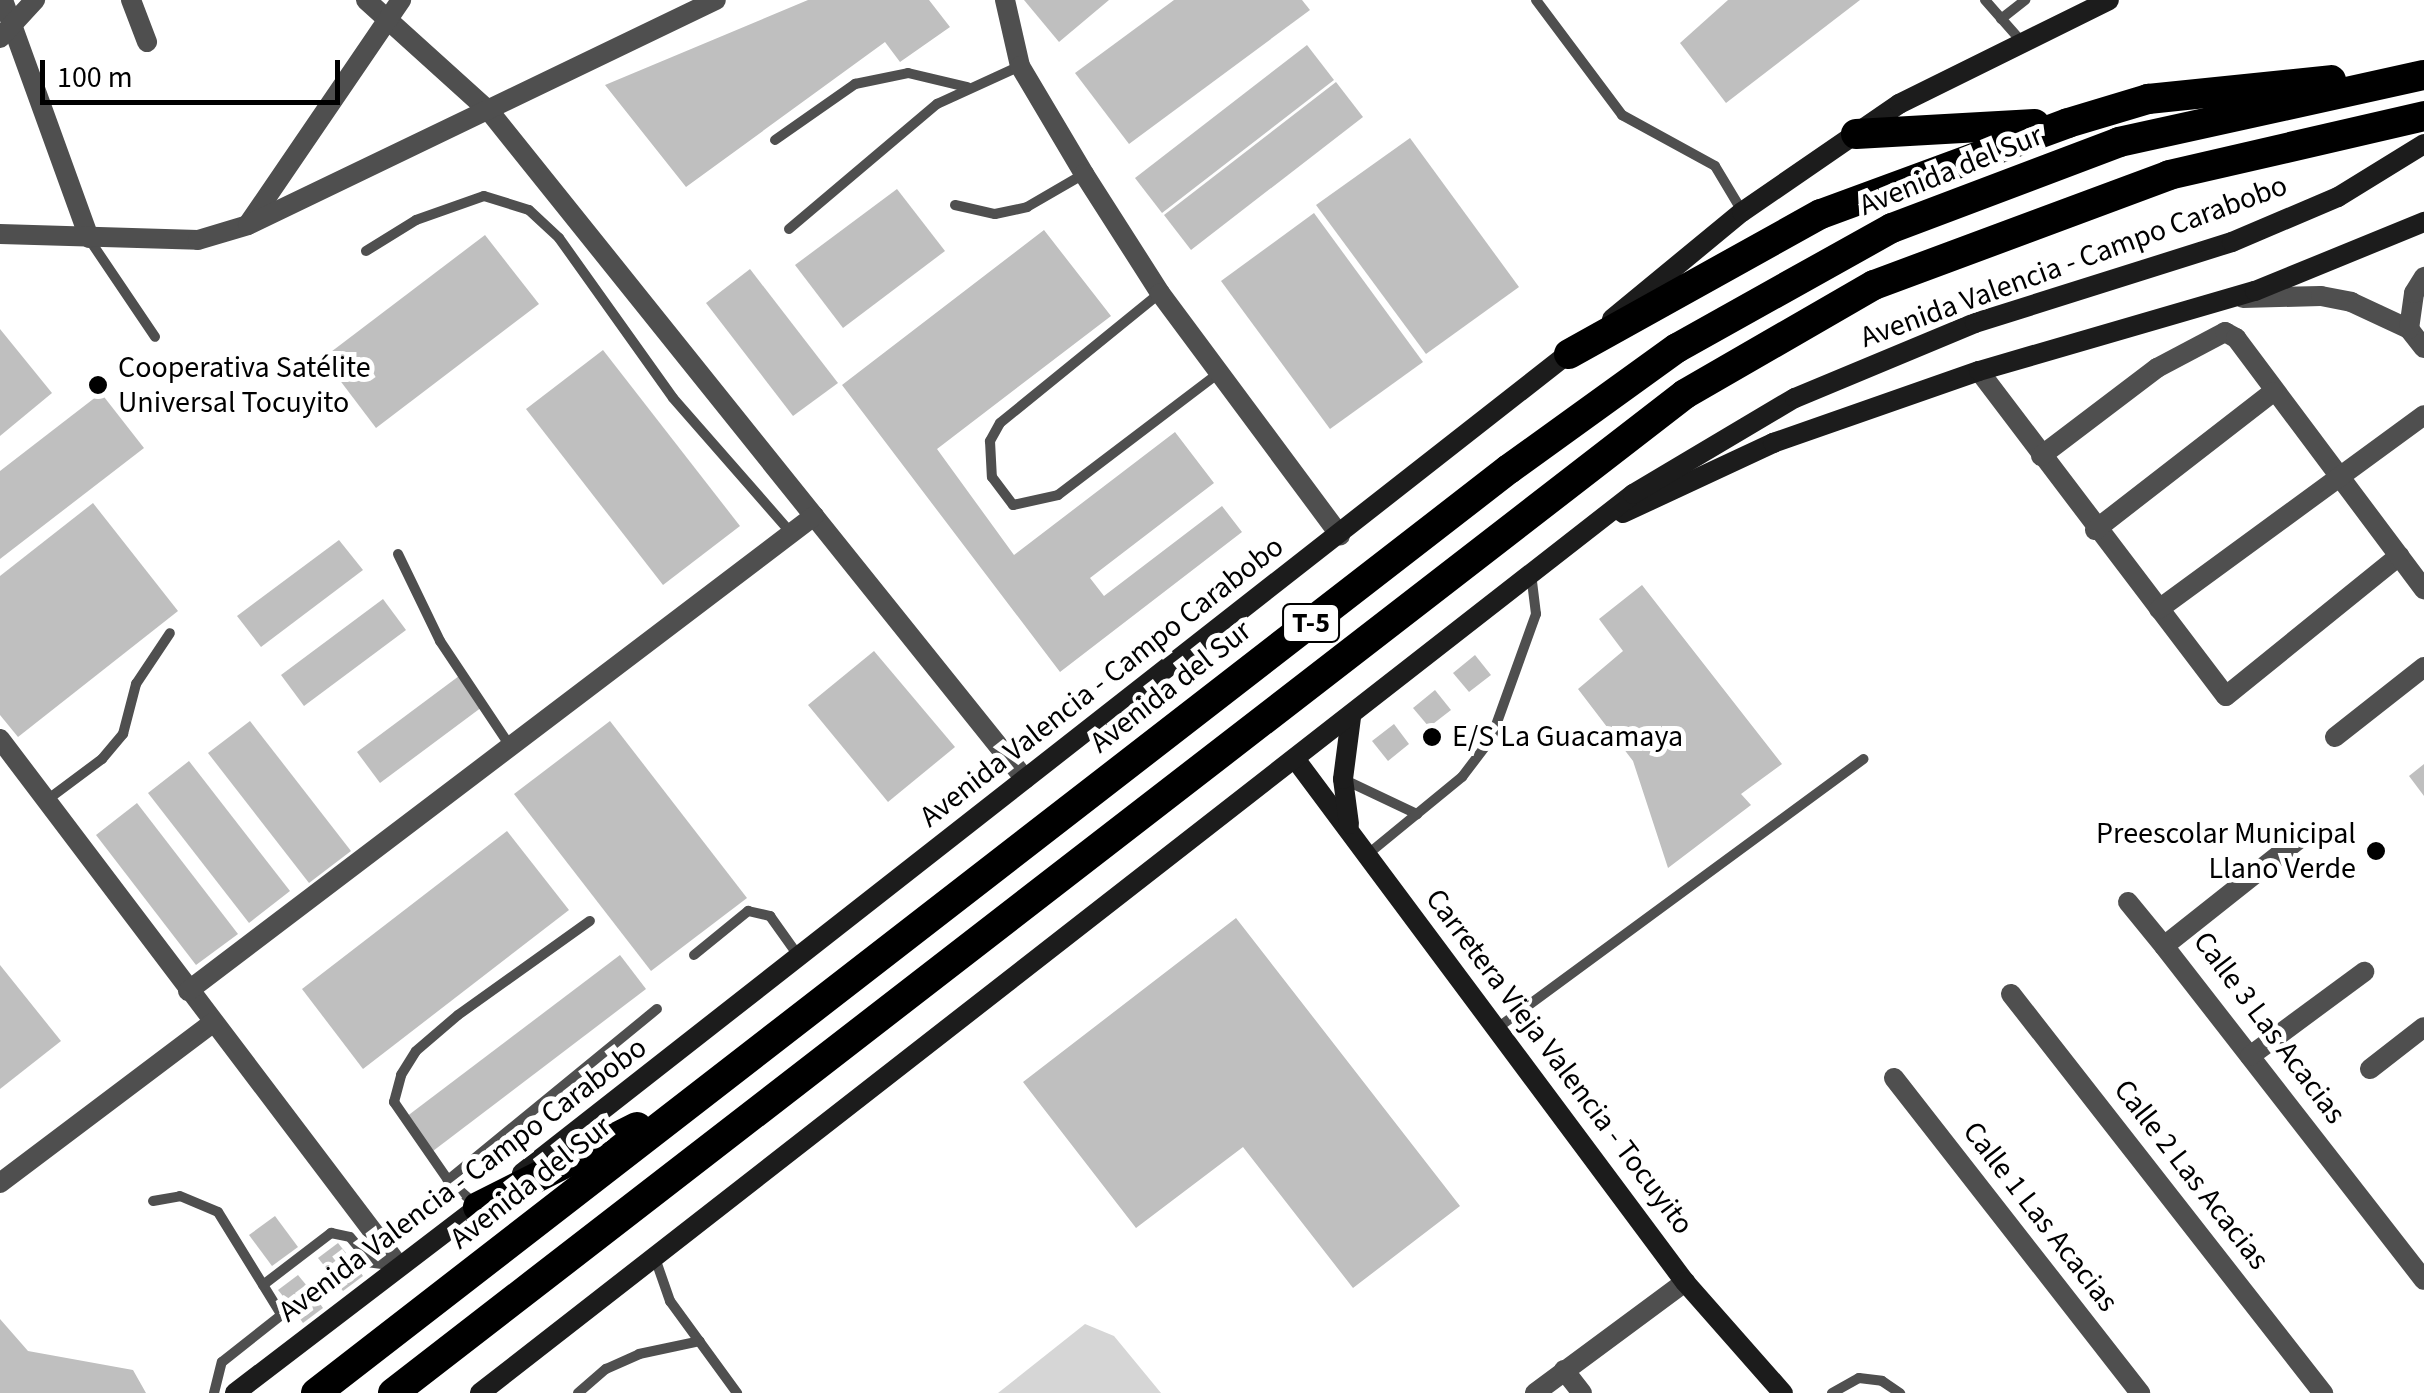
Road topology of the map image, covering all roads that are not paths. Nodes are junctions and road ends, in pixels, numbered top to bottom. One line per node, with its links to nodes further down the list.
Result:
1 (2, 0): 15 (street)
2 (35, 0): 15 (street)
3 (131, 0): 17 (street)
4 (366, 0): 14 (street)
5 (401, 0): 14 (street)
6 (716, 0): 21 (street)
7 (1006, 0): 18 (street)
8 (1536, 0): 29 (lane)
9 (1985, 0): 13 (lane)
10 (2025, 0): 13 (lane)
11 (2079, 0): 16 (street)
12 (2108, 0): 16 (street)
13 (2001, 19): 16 (lane)
14 (388, 20): 21 (street); 31 (street)
15 (8, 32): 34 (street)
16 (2020, 41): 24 (street, Avenida Valencia - Campo Carabobo / T-5)
17 (148, 42)
18 (1020, 66): 20 (lane); 27 (street)
19 (2424, 75): 23 (highway); 89 (highway, Avenida del Sur / T-5)
20 (968, 87): 25 (lane); 32 (lane)
21 (490, 112): 31 (street); 49 (street)
22 (2424, 116): 106 (highway, T-5)
23 (2068, 123): 24 (highway); 42 (highway)
24 (1856, 134): 29 (street, Avenida Valencia - Campo Carabobo / T-5)
25 (774, 140)
26 (2424, 144): 50 (street, Avenida Valencia - Campo Carabobo)
27 (1084, 174): 28 (lane); 37 (street)
28 (955, 205)
29 (1742, 212): 42 (street, Avenida Valencia - Campo Carabobo / T-5)
30 (2424, 222): 38 (street, Avenida Valencia - Campo Carabobo)
31 (248, 224): 34 (street)
32 (789, 229)
33 (0, 234): 34 (street)
34 (89, 238): 40 (lane)
35 (366, 251): 53 (lane)
36 (2424, 277): 39 (street)
37 (1160, 293): 44 (street); 44 (lane)
38 (2224, 300): 39 (street); 43 (street, Avenida Valencia - Campo Carabobo)
39 (2409, 329): 41 (street)
40 (156, 337)
41 (2424, 348)
42 (1569, 354): 52 (street, Avenida Valencia - Campo Carabobo / T-5)
43 (1979, 371): 47 (street); 50 (street, Avenida Valencia - Campo Carabobo)
44 (1220, 373): 52 (street)
45 (2273, 392): 47 (street); 48 (street); 51 (street)
46 (2424, 415): 48 (street)
47 (2041, 456): 51 (street)
48 (2340, 478): 55 (street); 58 (street)
49 (814, 516): 53 (street); 67 (street)
50 (1589, 528): 56 (street, Avenida Valencia - Campo Carabobo)
51 (2095, 530): 58 (street)
52 (1340, 535): 67 (street, Avenida Valencia - Campo Carabobo / T-5)
53 (793, 536): 64 (street)
54 (398, 554): 64 (lane)
55 (2399, 556): 57 (street); 58 (street)
56 (1531, 575): 61 (street, Avenida Valencia - Campo Carabobo); 70 (lane)
57 (2424, 590)
58 (2160, 608)
59 (170, 632): 69 (lane)
60 (2424, 667): 62 (street)
61 (1351, 717): 66 (street, Avenida Valencia - Campo Carabobo); 68 (street)
62 (2336, 737)
63 (0, 738): 69 (street)
64 (510, 746): 80 (street)
65 (1863, 759): 84 (lane)
66 (1296, 760): 71 (street, Carretera Vieja Valencia - Tocuyito); 94 (street, Avenida Valencia - Campo Carabobo)
67 (1025, 779): 78 (street, Avenida Valencia - Campo Carabobo / T-5)
68 (1343, 780): 70 (lane); 71 (street)
69 (48, 800): 80 (street)
70 (1416, 814): 73 (lane)
71 (1350, 830): 73 (street, Carretera Vieja Valencia - Tocuyito)
72 (2299, 839): 76 (street, Calle 3 Las Acacias)
73 (1368, 854): 84 (street, Carretera Vieja Valencia - Tocuyito)
74 (2128, 902): 76 (street)
75 (590, 922): 90 (lane)
76 (2164, 946): 86 (street, Calle 3 Las Acacias)
77 (694, 955): 78 (lane)
78 (800, 958): 93 (street, Avenida Valencia - Campo Carabobo / T-5)
79 (2364, 972): 86 (street)
80 (188, 991): 83 (street)
81 (2011, 994): 116 (street, Calle 2 Las Acacias)
82 (658, 1009): 90 (lane)
83 (212, 1023): 91 (street); 96 (street)
84 (1496, 1030): 98 (street, Carretera Vieja Valencia - Tocuyito)
85 (2422, 1032): 87 (street)
86 (2250, 1056): 97 (street, Calle 3 Las Acacias)
87 (2370, 1068)
88 (1894, 1078): 115 (street, Calle 1 Las Acacias)
89 (702, 1094): 93 (highway); 105 (highway, Avenida del Sur / T-5)
90 (448, 1180): 93 (lane)
91 (0, 1183)
92 (153, 1201): 99 (lane)
93 (478, 1207): 96 (street, Avenida Valencia - Campo Carabobo / T-5)
94 (655, 1258): 101 (lane); 107 (street, Avenida Valencia - Campo Carabobo)
95 (368, 1260): 96 (lane); 99 (lane); 100 (lane)
96 (399, 1266): 104 (street, Avenida Valencia - Campo Carabobo / T-5)
97 (2424, 1280)
98 (1685, 1282): 102 (street); 112 (street, Carretera Vieja Valencia - Tocuyito)
99 (263, 1285): 100 (lane)
100 (281, 1314): 103 (lane)
101 (700, 1341): 108 (lane); 109 (lane)
102 (1564, 1370): 110 (street); 111 (street)
103 (214, 1393)
104 (234, 1393)
105 (316, 1393)
106 (393, 1393)
107 (480, 1393)
108 (578, 1393)
109 (737, 1393)
110 (1534, 1393)
111 (1582, 1393)
112 (1783, 1393)
113 (1832, 1393): 114 (lane)
114 (1900, 1393)
115 (2140, 1393)
116 (2323, 1393)

